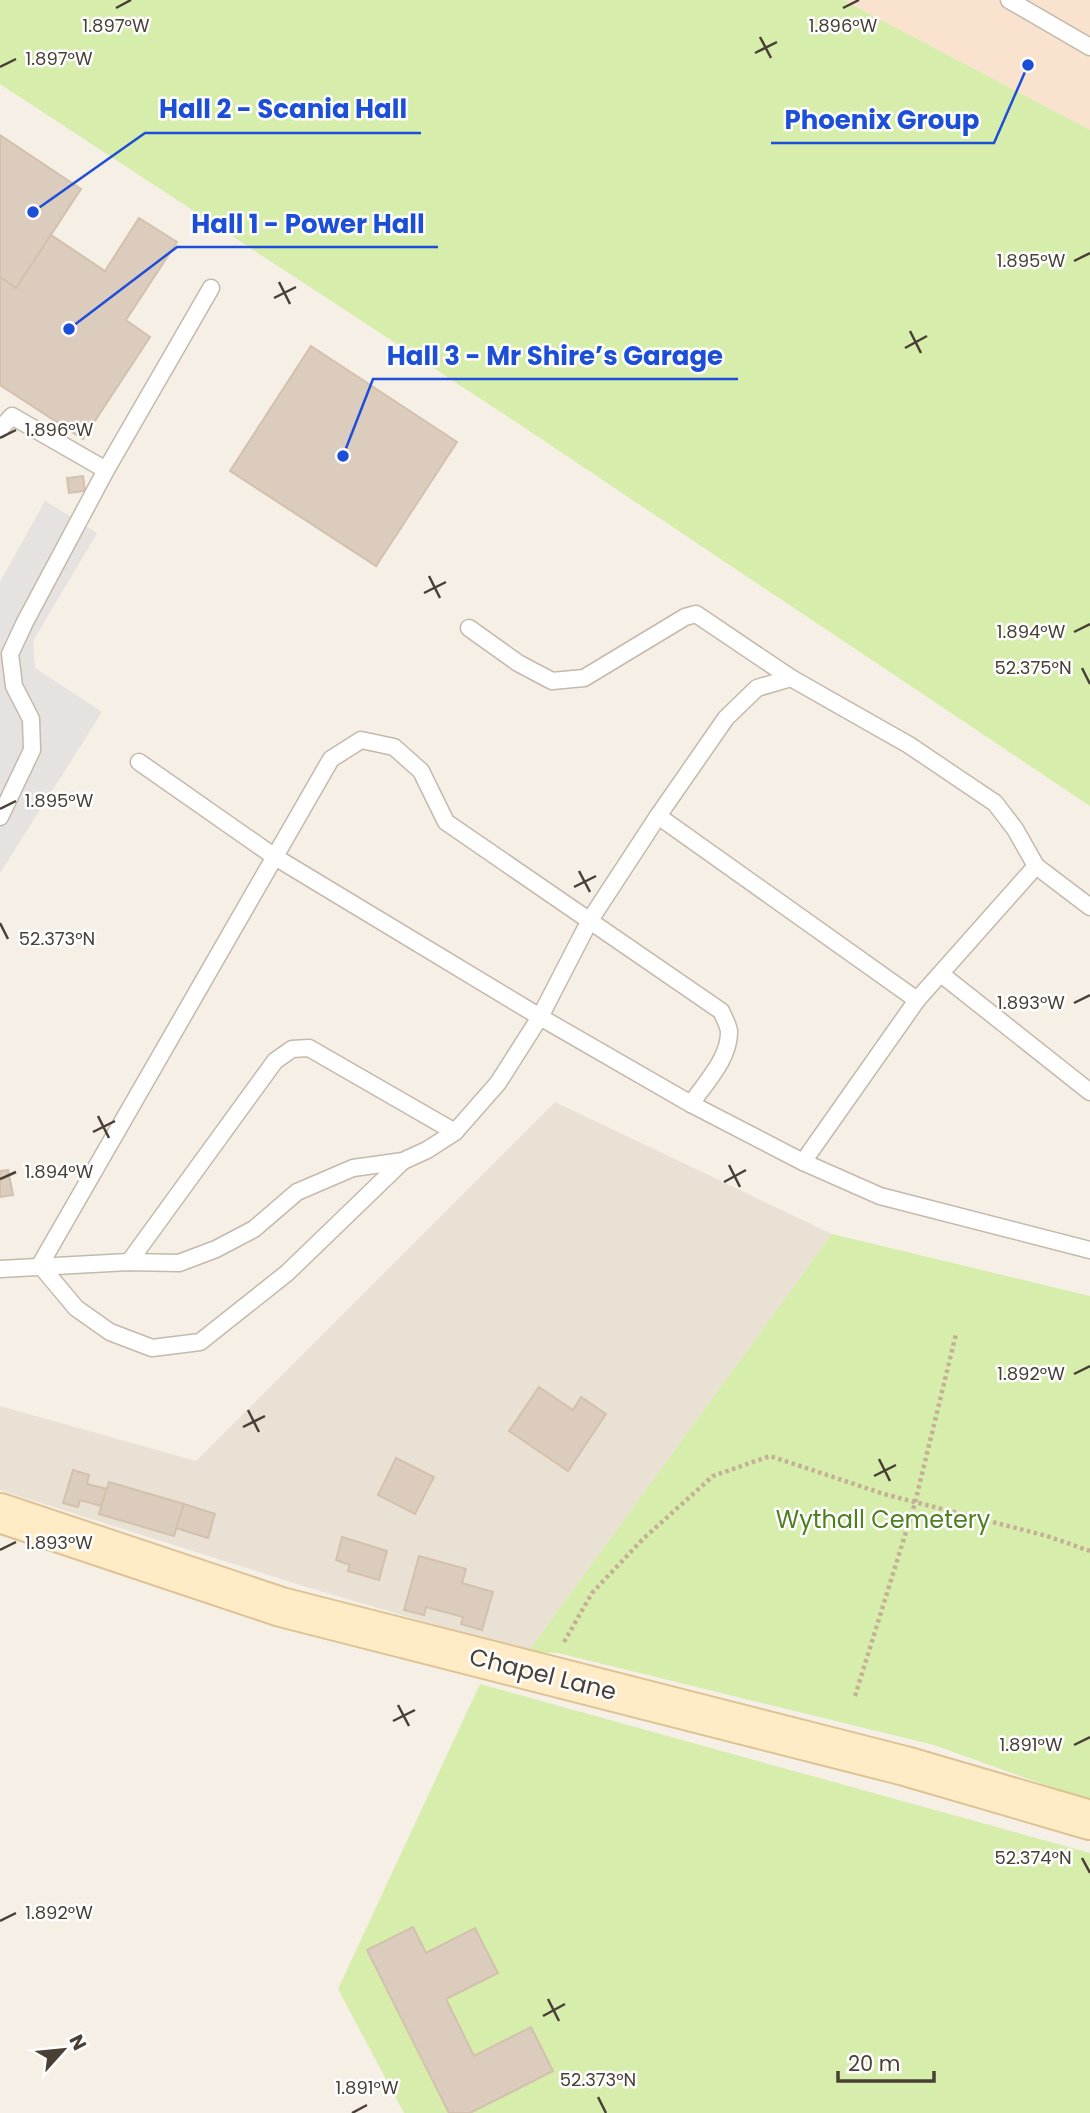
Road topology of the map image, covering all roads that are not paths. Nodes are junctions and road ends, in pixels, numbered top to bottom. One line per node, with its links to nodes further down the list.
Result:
1 (1009, 0): 2 (lane)
2 (1090, 47)
3 (211, 288): 5 (lane)
4 (0, 429): 5 (lane)
5 (106, 470): 10 (lane)
6 (469, 628): 7 (lane)
7 (792, 678): 9 (lane); 12 (lane)
8 (139, 762): 11 (lane)
9 (657, 816): 14 (lane); 16 (lane)
10 (0, 817)
11 (275, 857): 14 (lane); 17 (lane); 25 (lane)
12 (1036, 866): 13 (lane); 15 (lane)
13 (1090, 907)
14 (590, 920): 17 (lane); 19 (lane)
15 (941, 974): 16 (lane); 18 (lane)
16 (917, 1000): 22 (lane)
17 (540, 1017): 19 (lane); 20 (lane)
18 (1090, 1092)
19 (691, 1104): 22 (lane)
20 (455, 1132): 21 (lane); 24 (lane)
21 (403, 1161): 24 (lane); 25 (lane)
22 (803, 1162): 23 (lane)
23 (1090, 1250)
24 (129, 1262): 25 (lane)
25 (40, 1265): 26 (lane)
26 (0, 1269)
27 (0, 1513): 28 (street, Chapel Lane)
28 (1090, 1820)

